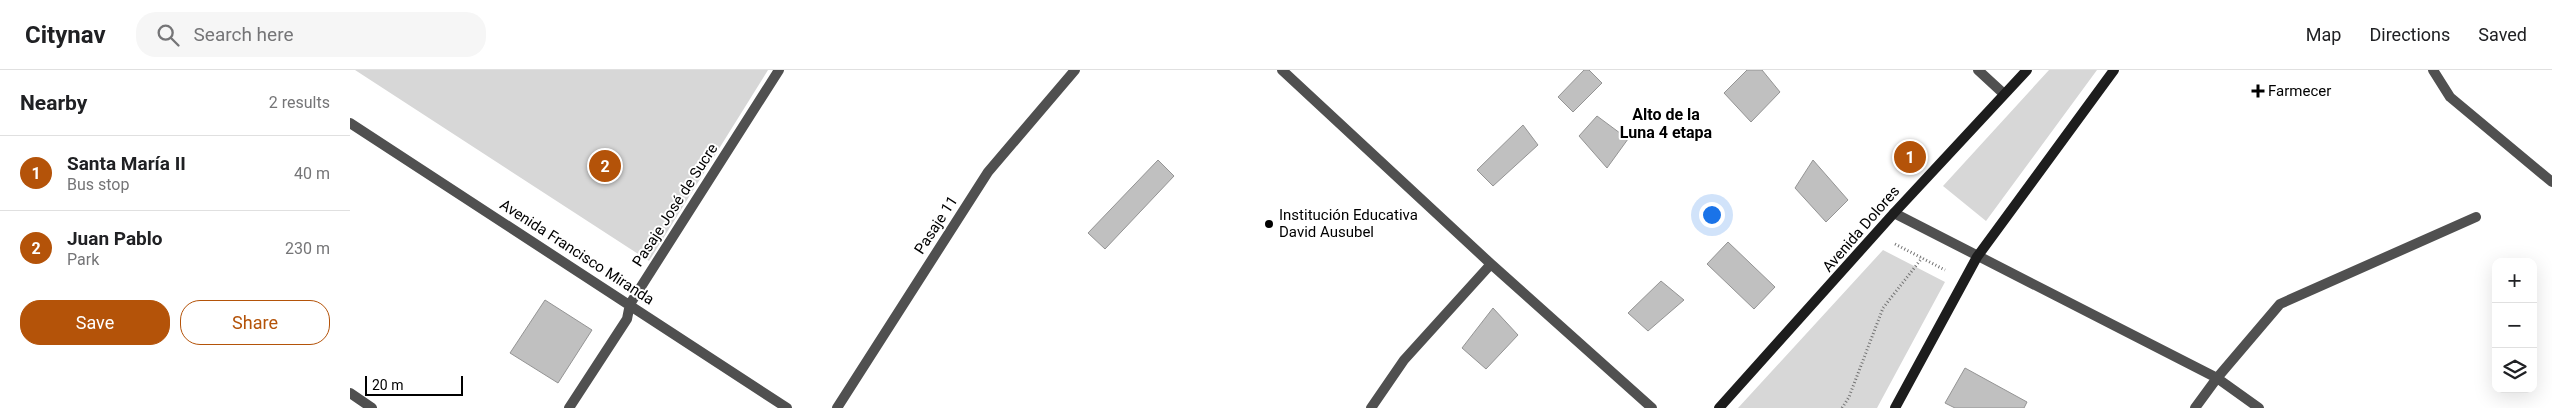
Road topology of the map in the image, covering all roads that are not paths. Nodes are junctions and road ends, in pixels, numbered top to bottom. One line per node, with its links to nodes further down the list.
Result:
1 (779, 70): 15 (street, Pasaje José de Sucre)
2 (1075, 70): 21 (street, Pasaje 11)
3 (1282, 70): 14 (street)
4 (1978, 70): 8 (street)
5 (2027, 70): 8 (main road, Avenida Dolores)
6 (2114, 70): 13 (main road)
7 (2433, 70): 10 (street)
8 (2004, 94): 11 (main road, Avenida Dolores)
9 (350, 123): 15 (street, Avenida Francisco Miranda)
10 (2552, 182)
11 (1894, 213): 13 (street); 24 (main road, Avenida Dolores)
12 (2476, 217): 16 (street)
13 (1977, 257): 16 (street); 25 (main road)
14 (1491, 264): 22 (street); 23 (street)
15 (630, 304): 19 (street, Pasaje José de Sucre); 20 (street, Avenida Francisco Miranda)
16 (2217, 378): 26 (street); 27 (street)
17 (350, 394): 18 (street)
18 (372, 408)
19 (569, 408)
20 (787, 408)
21 (836, 408)
22 (1371, 408)
23 (1652, 408)
24 (1719, 408)
25 (1895, 408)
26 (2195, 408)
27 (2259, 408)

